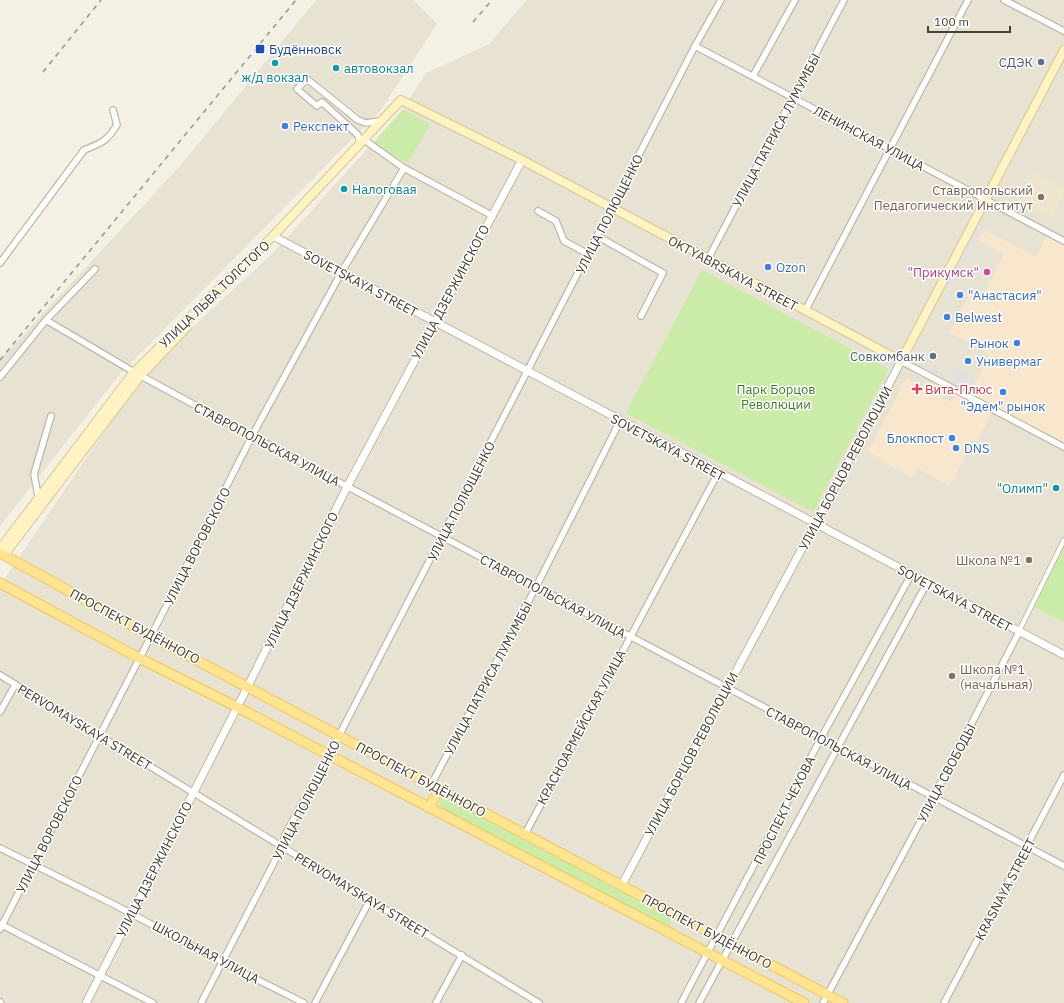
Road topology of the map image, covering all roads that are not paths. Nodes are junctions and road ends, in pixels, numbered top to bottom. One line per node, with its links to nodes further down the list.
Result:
1 (721, 0): 7 (street, УЛИЦА ПОЛЮЩЕНКО)
2 (795, 0): 9 (street)
3 (844, 0): 10 (street, УЛИЦА ПАТРИСА ЛУМУМБЫ)
4 (968, 0): 15 (street)
5 (1004, 0): 6 (street)
6 (1064, 32)
7 (695, 46): 9 (street, ЛЕНИНСКАЯ УЛИЦА); 19 (street, УЛИЦА ПОЛЮЩЕНКО)
8 (1064, 50): 18 (main road, УЛИЦА БОРЦОВ РЕВОЛЮЦИИ)
9 (753, 76): 10 (street, ЛЕНИНСКАЯ УЛИЦА)
10 (793, 98): 15 (street, ЛЕНИНСКАЯ УЛИЦА); 26 (street, УЛИЦА ПАТРИСА ЛУМУМБЫ)
11 (401, 100): 13 (main road, УЛИЦА ЛЬВА ТОЛСТОГО); 16 (main road, OKTYABRSKAYA STREET)
12 (113, 110): 27 (street)
13 (380, 121): 14 (main road, УЛИЦА ЛЬВА ТОЛСТОГО); 14 (street)
14 (362, 141): 17 (street); 23 (main road, УЛИЦА ЛЬВА ТОЛСТОГО)
15 (890, 149): 18 (street, ЛЕНИНСКАЯ УЛИЦА); 30 (street)
16 (522, 160): 19 (main road, OKTYABRSKAYA STREET); 21 (street, УЛИЦА ДЗЕРЖИНСКОГО)
17 (404, 168): 21 (street); 29 (street, УЛИЦА ВОРОВСКОГО)
18 (985, 200): 24 (street, ЛЕНИНСКАЯ УЛИЦА); 34 (main road, УЛИЦА БОРЦОВ РЕВОЛЮЦИИ)
19 (612, 208): 22 (street, УЛИЦА ПОЛЮЩЕНКО); 26 (main road, OKTYABRSKAYA STREET)
20 (538, 211): 25 (street)
21 (491, 215): 33 (street, УЛИЦА ДЗЕРЖИНСКОГО)
22 (597, 236): 25 (street, УЛИЦА ПОЛЮЩЕНКО); 31 (street)
23 (274, 237): 29 (street, SOVETSKAYA STREET); 36 (main road, УЛИЦА ЛЬВА ТОЛСТОГО)
24 (1064, 241)
25 (588, 254): 35 (street, УЛИЦА ПОЛЮЩЕНКО)
26 (708, 259): 30 (main road, OKTYABRSKAYA STREET)
27 (0, 263)
28 (94, 269): 32 (street)
29 (341, 272): 33 (street, SOVETSKAYA STREET); 40 (street, УЛИЦА ВОРОВСКОГО)
30 (805, 311): 34 (main road, OKTYABRSKAYA STREET)
31 (642, 316)
32 (46, 320): 36 (street, СТАВРОПОЛЬСКАЯ УЛИЦА); 37 (street)
33 (434, 323): 35 (street, SOVETSKAYA STREET); 43 (street, УЛИЦА ДЗЕРЖИНСКОГО)
34 (901, 361): 41 (street, OKTYABRSKAYA STREET); 45 (street, УЛИЦА БОРЦОВ РЕВОЛЮЦИИ)
35 (528, 372): 39 (street, SOVETSKAYA STREET); 46 (street, УЛИЦА ПОЛЮЩЕНКО)
36 (137, 374): 40 (street, СТАВРОПОЛЬСКАЯ УЛИЦА); 44 (main road, УЛИЦА ЛЬВА ТОЛСТОГО); 48 (main road, УЛИЦА ЛЬВА ТОЛСТОГО)
37 (0, 377)
38 (51, 416): 44 (street)
39 (620, 421): 42 (street, SOVETSKAYA STREET); 52 (street, УЛИЦА ПАТРИСА ЛУМУМБЫ)
40 (252, 436): 43 (street, СТАВРОПОЛЬСКАЯ УЛИЦА); 54 (street, УЛИЦА ВОРОВСКОГО)
41 (1064, 447)
42 (718, 473): 45 (street, SOVETSKAYA STREET); 55 (street, КРАСНОАРМЕЙСКАЯ УЛИЦА)
43 (347, 486): 46 (street, СТАВРОПОЛЬСКАЯ УЛИЦА); 60 (street, УЛИЦА ДЗЕРЖИНСКОГО)
44 (38, 496): 48 (main road, УЛИЦА ЛЬВА ТОЛСТОГО)
45 (816, 525): 49 (street, SOVETSKAYA STREET); 61 (street, УЛИЦА БОРЦОВ РЕВОЛЮЦИИ)
46 (442, 537): 52 (street, СТАВРОПОЛЬСКАЯ УЛИЦА); 65 (street, УЛИЦА ПОЛЮЩЕНКО)
47 (1064, 540): 53 (street, УЛИЦА СВОБОДЫ)
48 (1, 554): 54 (main road, ПРОСПЕКТ БУДЁННОГО)
49 (911, 575): 51 (street, SOVETSKAYA STREET); 66 (street, ПРОСПЕКТ ЧЕХОВА)
50 (0, 583): 57 (main road, ПРОСПЕКТ БУДЁННОГО)
51 (927, 583): 53 (street, SOVETSKAYA STREET); 67 (street, ПРОСПЕКТ ЧЕХОВА)
52 (536, 586): 55 (street, СТАВРОПОЛЬСКАЯ УЛИЦА); 70 (street, УЛИЦА ПАТРИСА ЛУМУМБЫ)
53 (1019, 632): 56 (street, SOVETSKAYA STREET); 72 (street, УЛИЦА СВОБОДЫ)
54 (151, 636): 57 (street, УЛИЦА ВОРОВСКОГО); 60 (main road, ПРОСПЕКТ БУДЁННОГО)
55 (630, 636): 61 (street, СТАВРОПОЛЬСКАЯ УЛИЦА); 74 (street, КРАСНОАРМЕЙСКАЯ УЛИЦА)
56 (1064, 655)
57 (139, 658): 62 (main road, ПРОСПЕКТ БУДЁННОГО); 64 (street, УЛИЦА ВОРОВСКОГО)
58 (0, 675): 59 (street, PERVOMAYSKAYA STREET)
59 (15, 685): 63 (street); 64 (street, PERVOMAYSKAYA STREET)
60 (248, 686): 62 (street, УЛИЦА ДЗЕРЖИНСКОГО); 65 (main road, ПРОСПЕКТ БУДЁННОГО)
61 (727, 687): 66 (street, СТАВРОПОЛЬСКАЯ УЛИЦА); 80 (street, УЛИЦА БОРЦОВ РЕВОЛЮЦИИ)
62 (237, 707): 68 (main road, ПРОСПЕКТ БУДЁННОГО); 71 (street, УЛИЦА ДЗЕРЖИНСКОГО)
63 (0, 712)
64 (99, 735): 71 (street, PERVOMAYSKAYA STREET); 78 (street, УЛИЦА ВОРОВСКОГО)
65 (339, 736): 68 (street, УЛИЦА ПОЛЮЩЕНКО); 70 (main road, ПРОСПЕКТ БУДЁННОГО)
66 (821, 738): 67 (street, СТАВРОПОЛЬСКАЯ УЛИЦА); 84 (street, ПРОСПЕКТ ЧЕХОВА)
67 (839, 748): 72 (street, СТАВРОПОЛЬСКАЯ УЛИЦА); 85 (street, ПРОСПЕКТ ЧЕХОВА)
68 (329, 755): 73 (main road, ПРОСПЕКТ БУДЁННОГО); 77 (street, УЛИЦА ПОЛЮЩЕНКО)
69 (1064, 775): 75 (street, KRASNAYA STREET)
70 (435, 787): 73 (main road); 74 (main road, ПРОСПЕКТ БУДЁННОГО)
71 (193, 793): 77 (street, PERVOMAYSKAYA STREET); 82 (street, УЛИЦА ДЗЕРЖИНСКОГО)
72 (934, 798): 75 (street, СТАВРОПОЛЬСКАЯ УЛИЦА); 91 (street, УЛИЦА СВОБОДЫ)
73 (429, 808): 86 (main road, ПРОСПЕКТ БУДЁННОГО)
74 (525, 834): 80 (main road, ПРОСПЕКТ БУДЁННОГО)
75 (1027, 847): 79 (street, СТАВРОПОЛЬСКАЯ УЛИЦА); 103 (street, KRASNAYA STREET)
76 (0, 848): 78 (street, ШКОЛЬНАЯ УЛИЦА)
77 (282, 848): 81 (street, PERVOMAYSKAYA STREET); 89 (street, УЛИЦА ПОЛЮЩЕНКО)
78 (33, 865): 82 (street, ШКОЛЬНАЯ УЛИЦА); 83 (street, УЛИЦА ВОРОВСКОГО)
79 (1064, 866)
80 (622, 885): 84 (main road, ПРОСПЕКТ БУДЁННОГО)
81 (370, 900): 87 (street, PERVOMAYSKAYA STREET); 96 (street)
82 (131, 913): 89 (street, ШКОЛЬНАЯ УЛИЦА); 90 (street, УЛИЦА ДЗЕРЖИНСКОГО)
83 (1, 926): 90 (street)
84 (717, 936): 85 (main road, ПРОСПЕКТ БУДЁННОГО); 86 (street, ПРОСПЕКТ ЧЕХОВА)
85 (731, 943): 88 (street, ПРОСПЕКТ ЧЕХОВА); 91 (main road, ПРОСПЕКТ БУДЁННОГО)
86 (708, 953): 88 (main road, ПРОСПЕКТ БУДЁННОГО); 99 (street, ПРОСПЕКТ ЧЕХОВА)
87 (462, 955): 97 (street); 98 (street, PERVOMAYSKAYA STREET)
88 (722, 961): 100 (street, ПРОСПЕКТ ЧЕХОВА); 101 (main road, ПРОСПЕКТ БУДЁННОГО)
89 (222, 962): 94 (street, УЛИЦА ПОЛЮЩЕНКО); 95 (street, ШКОЛЬНАЯ УЛИЦА)
90 (100, 975): 92 (street, УЛИЦА ДЗЕРЖИНСКОГО); 93 (street)
91 (825, 999): 102 (main road, ПРОСПЕКТ БУДЁННОГО)
92 (86, 1003)
93 (153, 1003)
94 (201, 1003)
95 (304, 1003)
96 (316, 1003)
97 (436, 1003)
98 (538, 1003)
99 (681, 1003)
100 (699, 1003)
101 (804, 1003)
102 (843, 1003)
103 (944, 1003)

